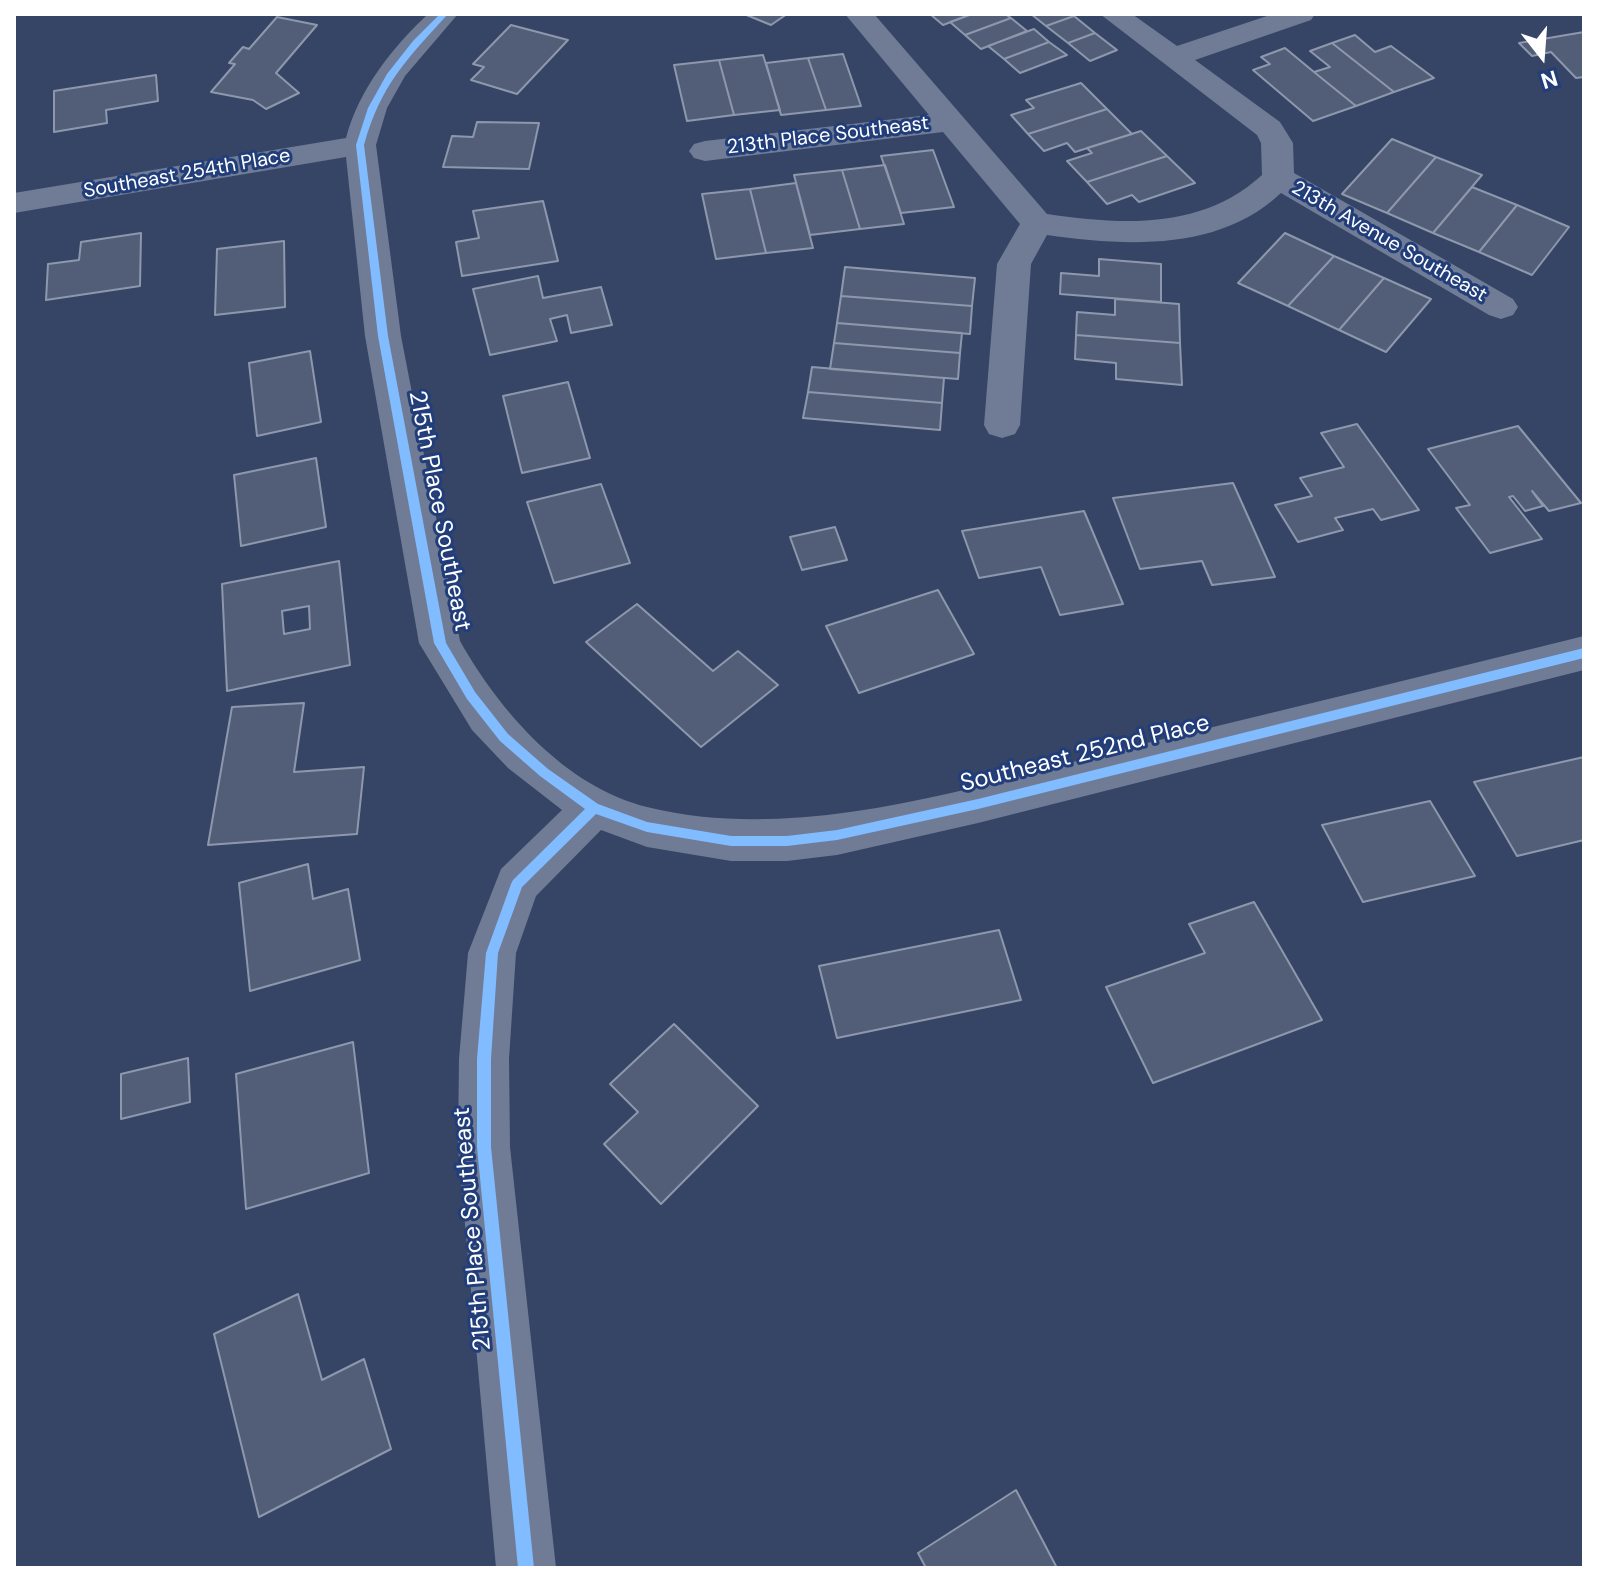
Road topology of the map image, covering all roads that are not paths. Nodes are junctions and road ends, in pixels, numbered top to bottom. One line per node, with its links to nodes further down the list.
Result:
1 (444, 14): 7 (street, 215th Place Southeast)
2 (859, 14): 6 (street, 213th Place Southeast)
3 (1114, 14): 5 (street, 213th Avenue Southeast)
4 (1301, 14): 5 (street)
5 (1174, 57): 9 (street, 213th Avenue Southeast)
6 (952, 122): 8 (street, 213th Place Southeast); 11 (street, 213th Place Southeast)
7 (360, 145): 10 (street, Southeast 254th Place); 15 (street, 215th Place Southeast)
8 (705, 151)
9 (1278, 178): 11 (street, 213th Avenue Southeast); 12 (street, 213th Avenue Southeast)
10 (14, 203)
11 (1037, 223): 13 (street)
12 (1501, 307)
13 (1002, 425)
14 (1584, 653): 15 (street, Southeast 252nd Place)
15 (594, 808): 16 (street, 215th Place Southeast)
16 (526, 1568)

